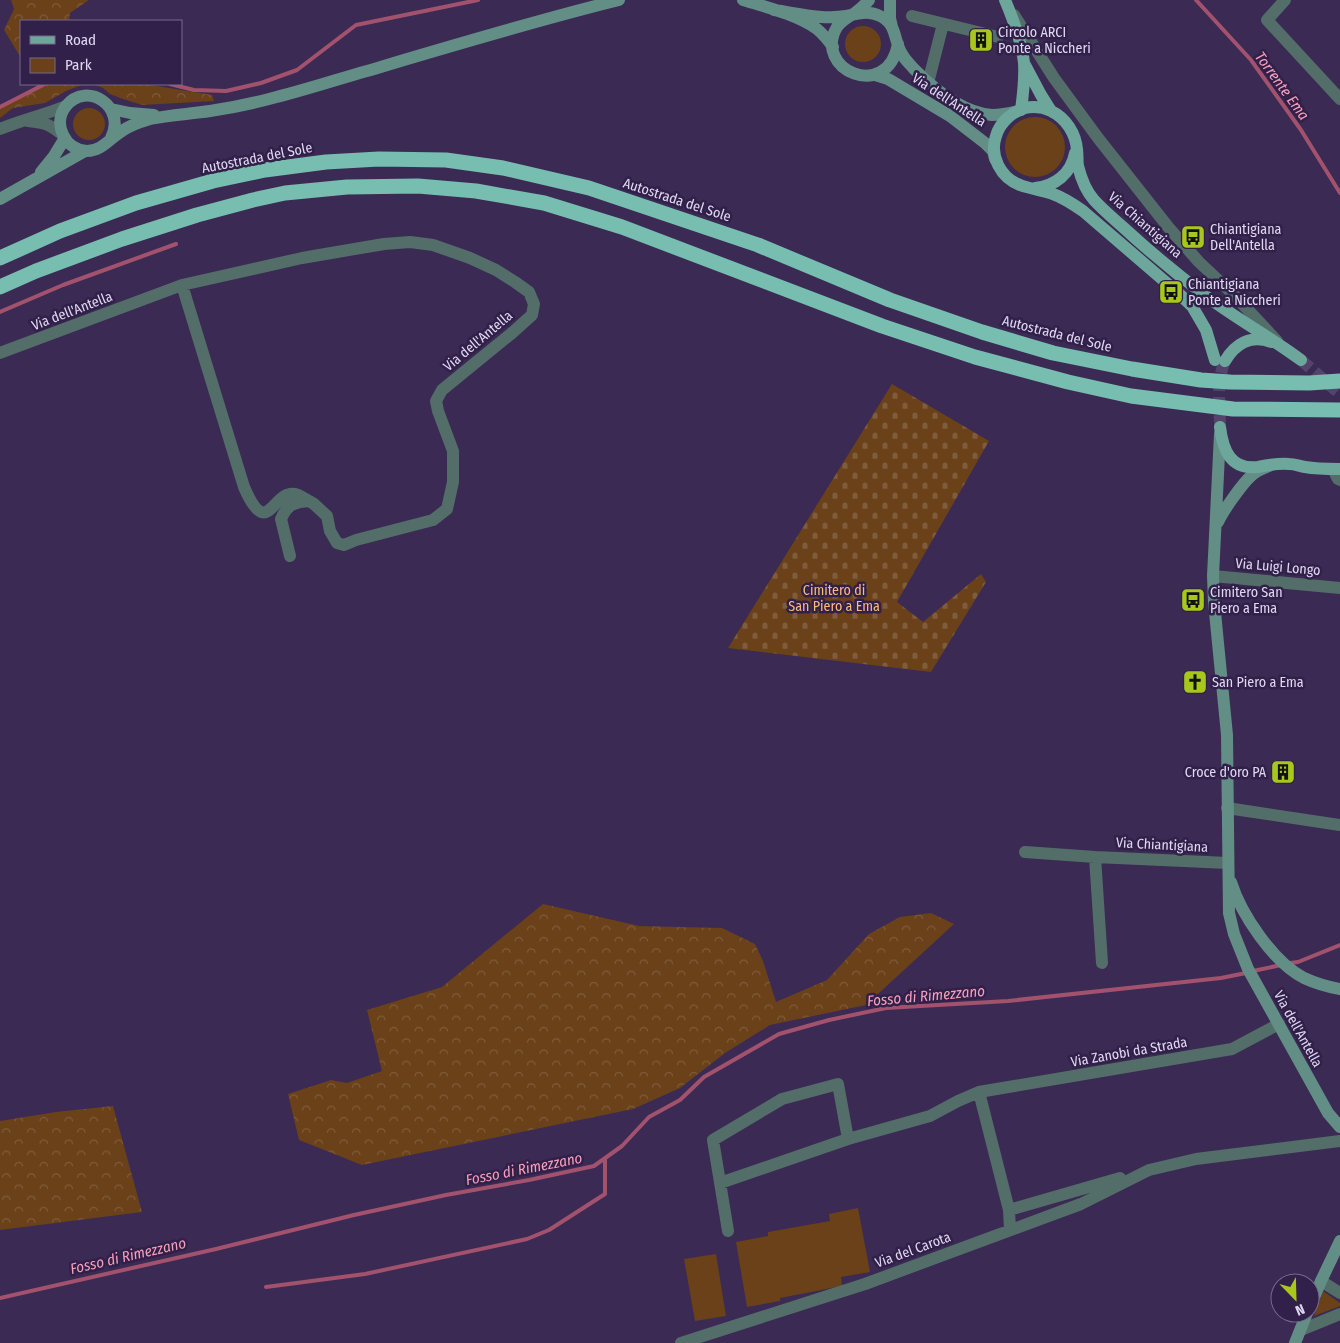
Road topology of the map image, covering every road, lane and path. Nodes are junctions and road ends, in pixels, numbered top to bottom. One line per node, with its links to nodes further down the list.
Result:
1 (619, 0): 23 (street)
2 (744, 0): 7 (street, Via dell'Antella)
3 (869, 0): 8 (street)
4 (890, 0): 11 (street)
5 (1285, 0): 18 (street)
6 (1005, 1): 15 (main road); 29 (street)
7 (774, 10): 8 (street, Via dell'Antella); 14 (street, Via dell'Antella)
8 (854, 14): 11 (street, Via dell'Antella); 14 (street)
9 (912, 16): 10 (street)
10 (943, 24): 12 (street); 17 (street)
11 (892, 27): 13 (street, Via dell'Antella)
12 (998, 37)
13 (898, 44): 16 (street); 17 (street, Via dell'Antella)
14 (833, 46): 16 (street, Via dell'Antella)
15 (1024, 63): 21 (main road); 22 (main road)
16 (875, 75): 31 (street, Via dell'Antella)
17 (928, 83): 21 (street, Via dell'Antella)
18 (1340, 100)
19 (66, 106): 20 (street); 24 (street); 27 (street)
20 (111, 109): 23 (street); 28 (street)
21 (1020, 110): 22 (main road); 31 (main road)
22 (1051, 111): 26 (main road)
23 (169, 116): 28 (street)
24 (20, 121): 25 (street); 27 (street)
25 (0, 129)
26 (1072, 132): 29 (street); 33 (main road); 38 (main road, Via Chiantigiana)
27 (64, 137): 30 (street); 32 (street)
28 (111, 138): 30 (street)
29 (1098, 138): 38 (street)
30 (85, 151): 32 (street)
31 (997, 163): 33 (main road, Via Chiantigiana)
32 (28, 184): 34 (street)
33 (1032, 188): 38 (main road, Via Chiantigiana)
34 (0, 200)
35 (0, 258): 41 (highway, Autostrada del Sole)
36 (182, 286): 39 (street, Via dell'Antella); 46 (street); 46 (street, Via dell'Antella)
37 (0, 287): 42 (highway)
38 (1280, 345): 40 (main road, Via Chiantigiana)
39 (0, 353)
40 (1300, 360)
41 (1340, 382)
42 (1338, 410)
43 (1220, 428): 44 (main road, Via Chiantigiana); 47 (street, Via Chiantigiana)
44 (1273, 465): 45 (main road, Via Chiantigiana); 47 (street, Via Chiantigiana)
45 (1339, 472)
46 (309, 501): 48 (street)
47 (1215, 529): 49 (street, Via Chiantigiana)
48 (290, 556)
49 (1213, 576): 50 (street, Via Luigi Longo); 51 (street, Via Chiantigiana)
50 (1340, 588)
51 (1227, 808): 52 (street); 55 (street, Via Chiantigiana)
52 (1340, 825)
53 (1025, 852): 54 (street, Via Chiantigiana)
54 (1095, 857): 55 (street, Via Chiantigiana); 56 (street)
55 (1228, 866): 57 (street, Via Chiantigiana); 58 (street, Via Chiantigiana)
56 (1102, 964)
57 (1250, 973): 59 (street, Via dell'Antella)
58 (1340, 990)
59 (1279, 1024): 60 (street, Via Zanobi da Strada); 61 (street, Via dell'Antella)
60 (980, 1092): 62 (street, Via Zanobi da Strada); 66 (street)
61 (1340, 1127)
62 (848, 1139): 65 (street, Via Zanobi da Strada); 65 (street)
63 (1340, 1141): 64 (street, Via del Carota)
64 (1149, 1170): 66 (street, Via del Carota); 67 (street, Via del Carota)
65 (720, 1183): 68 (street)
66 (1009, 1210): 67 (street)
67 (1010, 1230): 75 (street, Via del Carota)
68 (728, 1231)
69 (1340, 1241): 70 (street)
70 (1321, 1281): 71 (street)
71 (1340, 1293)
72 (1340, 1314): 74 (street)
73 (1303, 1323): 74 (street)
74 (1300, 1330): 76 (street)
75 (681, 1343)
76 (1295, 1343)

